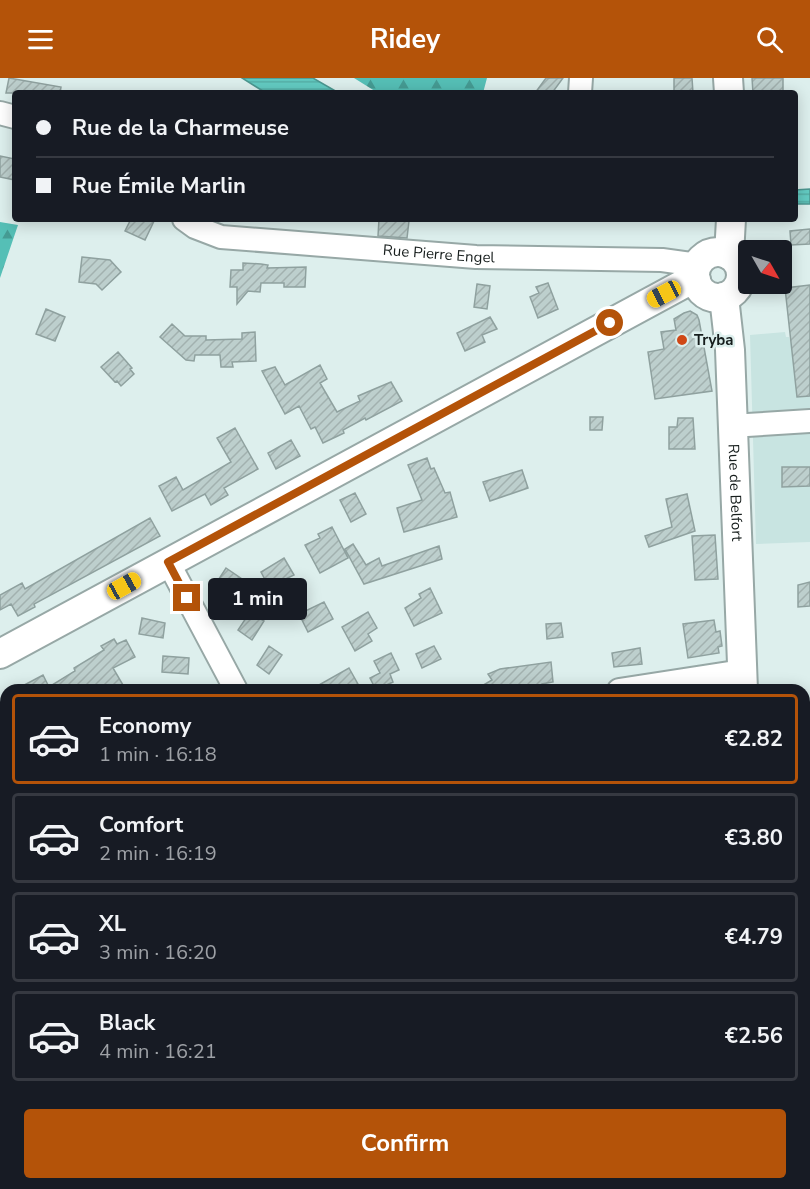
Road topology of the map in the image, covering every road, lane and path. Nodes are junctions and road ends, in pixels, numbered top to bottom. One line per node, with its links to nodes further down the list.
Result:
1 (188, 222): 4 (street, Rue Pierre Engel)
2 (731, 222): 3 (main road)
3 (729, 255): 4 (main road); 5 (main road)
4 (697, 273): 5 (main road); 8 (main road)
5 (724, 297): 10 (main road, Rue de Belfort)
6 (810, 421): 7 (street)
7 (747, 426)
8 (168, 562): 9 (main road); 11 (street)
9 (0, 654)
10 (742, 680): 12 (street)
11 (233, 684)
12 (693, 684)

